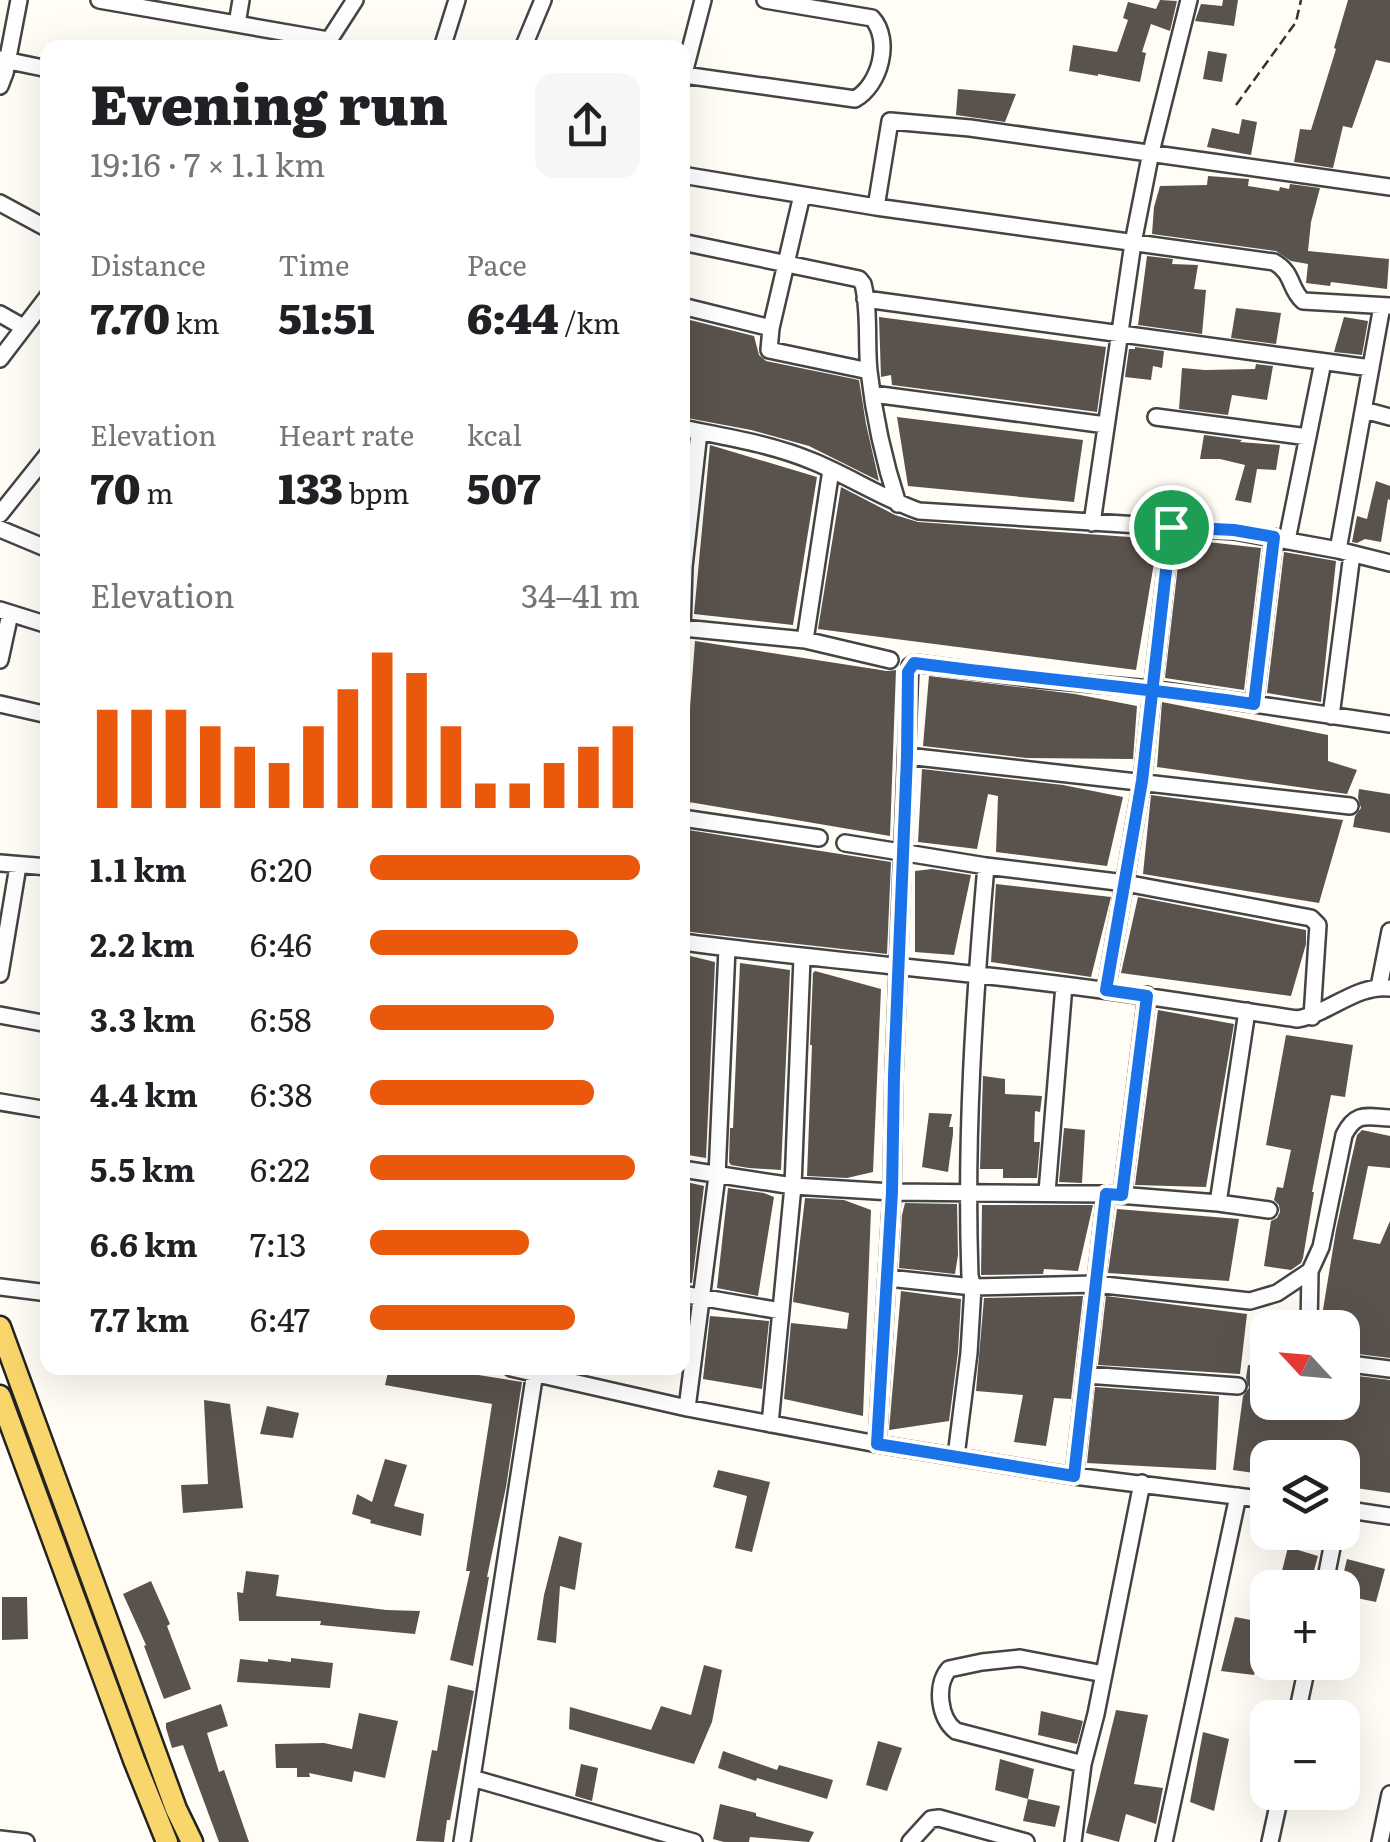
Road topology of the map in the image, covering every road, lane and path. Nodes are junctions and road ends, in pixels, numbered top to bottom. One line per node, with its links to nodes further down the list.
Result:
1 (19, 0): 17 (street)
2 (99, 0): 11 (street)
3 (241, 0): 11 (street)
4 (355, 0): 13 (street)
5 (457, 0): 14 (street)
6 (542, 0): 15 (street)
7 (703, 0): 16 (street)
8 (765, 0): 19 (street)
9 (1189, 0): 22 (street)
10 (1301, 0): 21 (path)
11 (237, 24): 12 (street)
12 (308, 40)
13 (329, 40)
14 (444, 40)
15 (526, 40)
16 (690, 51)
17 (4, 60): 18 (street); 20 (street)
18 (40, 67)
19 (690, 79)
20 (0, 86)
21 (1236, 105)
22 (1151, 152): 24 (street); 27 (street); 29 (street)
23 (690, 175): 25 (street)
24 (1390, 187)
25 (802, 196): 27 (street); 31 (street)
26 (0, 203): 28 (street)
27 (876, 207): 29 (street)
28 (40, 225)
29 (1133, 243): 34 (street); 39 (street)
30 (690, 244): 31 (street)
31 (787, 264): 32 (street); 38 (street)
32 (865, 299): 39 (street); 43 (street)
33 (40, 306): 37 (street)
34 (1386, 306): 42 (street)
35 (690, 308): 38 (street)
36 (0, 314): 37 (street)
37 (23, 327): 40 (street)
38 (771, 328): 43 (street)
39 (1120, 336): 41 (street); 48 (street)
40 (0, 359)
41 (1323, 362): 42 (street); 50 (street)
42 (1371, 368): 45 (street)
43 (869, 371): 44 (street)
44 (873, 394): 48 (street); 53 (street)
45 (1364, 410): 47 (street); 60 (street)
46 (1156, 416): 50 (street)
47 (1390, 417)
48 (1106, 426): 55 (street)
49 (691, 430): 52 (street)
50 (1308, 436): 58 (street)
51 (40, 464): 54 (street)
52 (832, 470): 53 (street); 65 (street)
53 (898, 504): 55 (street)
54 (1, 512)
55 (1092, 522): 56 (street)
56 (1171, 527): 58 (street); 68 (street)
57 (0, 529): 59 (street)
58 (1280, 538): 60 (street); 70 (street)
59 (40, 546)
60 (1345, 552): 61 (street); 72 (street)
61 (1390, 563)
62 (5, 612): 63 (street); 66 (street)
63 (40, 623)
64 (690, 631): 65 (street)
65 (805, 640): 67 (street)
66 (0, 660)
67 (890, 660)
68 (1151, 689): 70 (street); 74 (street); 75 (street)
69 (0, 704): 71 (street)
70 (1254, 704): 72 (street)
71 (40, 713)
72 (1331, 716): 73 (street)
73 (1390, 724)
74 (907, 756): 75 (street); 80 (street)
75 (1142, 781): 76 (street); 85 (street)
76 (1350, 806)
77 (690, 819): 78 (street)
78 (819, 838)
79 (845, 843): 80 (street)
80 (902, 852): 83 (street); 90 (street)
81 (0, 863): 82 (street)
82 (18, 866): 84 (street); 91 (street)
83 (986, 866): 85 (street); 92 (street)
84 (40, 867)
85 (1126, 883): 95 (street); 99 (street)
86 (1390, 931): 94 (street)
87 (690, 943): 88 (street)
88 (727, 948): 89 (street); 105 (street)
89 (802, 958): 90 (street); 106 (street)
90 (899, 968): 92 (street); 107 (street)
91 (0, 974)
92 (977, 975): 93 (street); 108 (street)
93 (1064, 985): 95 (street); 109 (street)
94 (1385, 987): 99 (street)
95 (1106, 990): 96 (street)
96 (1147, 996): 97 (street); 110 (street)
97 (1247, 1011): 99 (street); 111 (street)
98 (0, 1015): 100 (street)
99 (1312, 1017)
100 (40, 1022)
101 (0, 1102): 102 (street)
102 (40, 1109)
103 (1390, 1118): 113 (street)
104 (690, 1171): 105 (street)
105 (717, 1176): 106 (street); 120 (street)
106 (793, 1186): 107 (street); 122 (street)
107 (892, 1192): 108 (street); 114 (street)
108 (967, 1192): 109 (street); 117 (street)
109 (1047, 1192): 110 (street)
110 (1114, 1194): 111 (street); 115 (street)
111 (1218, 1203): 112 (street)
112 (1269, 1210)
113 (1310, 1271): 115 (street); 121 (street)
114 (888, 1278): 117 (street); 133 (street)
115 (1095, 1284): 117 (street); 128 (street)
116 (0, 1287): 118 (street)
117 (973, 1287): 134 (street)
118 (40, 1292)
119 (690, 1296): 120 (street)
120 (701, 1299): 122 (street); 131 (street)
121 (1309, 1310)
122 (781, 1311): 132 (street)
123 (0, 1327): 149 (main road)
124 (1360, 1366): 125 (street)
125 (1390, 1369)
126 (534, 1375): 143 (street)
127 (571, 1375): 131 (street)
128 (1086, 1375): 129 (street); 135 (street)
129 (1238, 1386)
130 (0, 1396): 148 (main road)
131 (688, 1408): 132 (street)
132 (770, 1424): 133 (street)
133 (877, 1444): 134 (street)
134 (956, 1456): 135 (street)
135 (1074, 1476): 136 (street)
136 (1142, 1483): 137 (street); 141 (street)
137 (1238, 1496): 138 (street); 155 (street)
138 (1250, 1498)
139 (1360, 1512): 140 (street)
140 (1390, 1516)
141 (1104, 1674): 142 (street); 142 (street)
142 (1082, 1764): 154 (street)
143 (472, 1778): 150 (street); 151 (street)
144 (1390, 1794): 157 (street)
145 (1276, 1810): 156 (street)
146 (0, 1839): 147 (street)
147 (26, 1842)
148 (167, 1842)
149 (192, 1842)
150 (462, 1842)
151 (694, 1842)
152 (910, 1842): 153 (street)
153 (1026, 1842)
154 (1073, 1842)
155 (1164, 1842)
156 (1270, 1842)
157 (1380, 1842)

